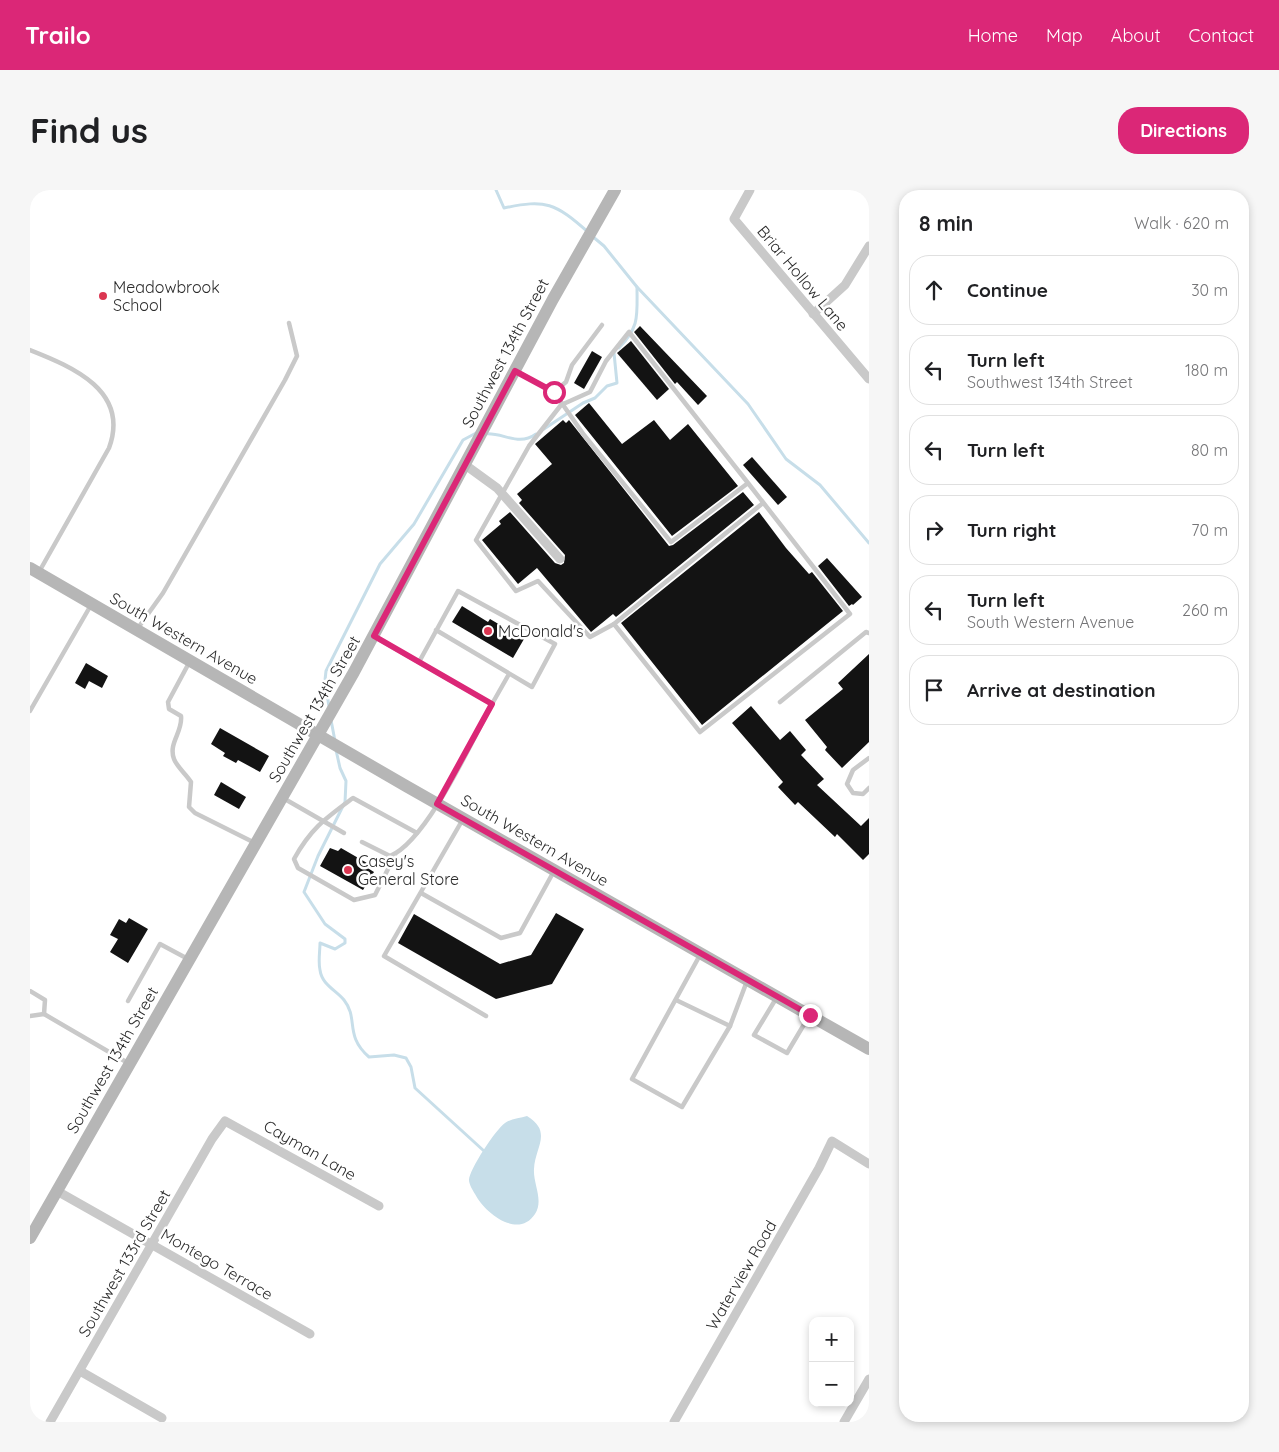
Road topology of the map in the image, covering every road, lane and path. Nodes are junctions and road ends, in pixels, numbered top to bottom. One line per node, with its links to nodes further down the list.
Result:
1 (614, 190): 8 (main road, Southwest 134th Street)
2 (750, 190): 4 (street, Briar Hollow Lane)
3 (869, 246): 4 (street)
4 (813, 314): 9 (street, Briar Hollow Lane)
5 (289, 323): 20 (lane)
6 (602, 324): 10 (lane)
7 (30, 350): 17 (lane)
8 (515, 371): 10 (lane); 12 (main road, Southwest 134th Street)
9 (869, 379)
10 (554, 392): 11 (lane)
11 (561, 405): 13 (lane); 13 (lane); 14 (lane)
12 (464, 464): 14 (street); 23 (main road, Southwest 134th Street)
13 (748, 483): 15 (lane)
14 (502, 494): 16 (street); 19 (lane)
15 (763, 503): 19 (lane); 19 (lane)
16 (560, 559)
17 (34, 570): 18 (main road, South Western Avenue)
18 (92, 604): 20 (main road, South Western Avenue); 29 (lane)
19 (614, 624)
20 (137, 629): 24 (main road, South Western Avenue)
21 (436, 630): 25 (lane); 26 (lane); 26 (lane)
22 (869, 633): 27 (lane)
23 (374, 636): 25 (lane); 30 (main road, Southwest 134th Street)
24 (190, 660): 30 (main road, South Western Avenue); 40 (lane)
25 (419, 662): 28 (lane)
26 (509, 674): 28 (lane)
27 (780, 702)
28 (492, 704): 34 (lane)
29 (30, 711)
30 (318, 735): 33 (main road, Southwest 134th Street); 34 (main road, South Western Avenue)
31 (869, 758): 32 (lane)
32 (869, 788)
33 (282, 797): 36 (lane); 40 (main road, Southwest 134th Street)
34 (437, 804): 35 (main road, South Western Avenue); 38 (lane)
35 (464, 818): 42 (main road, South Western Avenue); 43 (lane)
36 (323, 820): 37 (lane); 38 (lane); 41 (lane)
37 (344, 833)
38 (417, 833): 41 (lane)
39 (362, 842): 41 (lane)
40 (256, 843): 45 (main road, Southwest 134th Street)
41 (395, 854)
42 (555, 870): 43 (lane); 44 (main road, South Western Avenue)
43 (421, 893): 54 (lane)
44 (701, 953): 46 (main road, South Western Avenue); 49 (lane)
45 (188, 959): 50 (lane); 57 (main road, Southwest 134th Street)
46 (748, 980): 48 (main road, South Western Avenue); 55 (lane)
47 (30, 991): 51 (lane)
48 (777, 996): 52 (main road, South Western Avenue); 52 (lane)
49 (676, 1000): 55 (lane); 55 (lane)
50 (128, 1001)
51 (44, 1014): 53 (lane); 57 (lane)
52 (810, 1015): 56 (main road, South Western Avenue)
53 (30, 1016)
54 (486, 1016)
55 (730, 1026)
56 (869, 1049)
57 (129, 1064): 60 (main road, Southwest 134th Street)
58 (225, 1121): 61 (street, Cayman Lane); 63 (street, Southwest 133rd Street)
59 (869, 1164): 69 (street, Waterview Road)
60 (56, 1191): 62 (main road, Southwest 134th Street); 63 (street, Montego Terrace)
61 (379, 1206)
62 (30, 1238)
63 (152, 1244): 64 (street, Montego Terrace); 65 (street, Southwest 133rd Street)
64 (310, 1334)
65 (80, 1371): 67 (street); 68 (street, Southwest 133rd Street)
66 (869, 1380): 70 (street)
67 (162, 1418)
68 (50, 1422)
69 (674, 1422)
70 (844, 1422)

